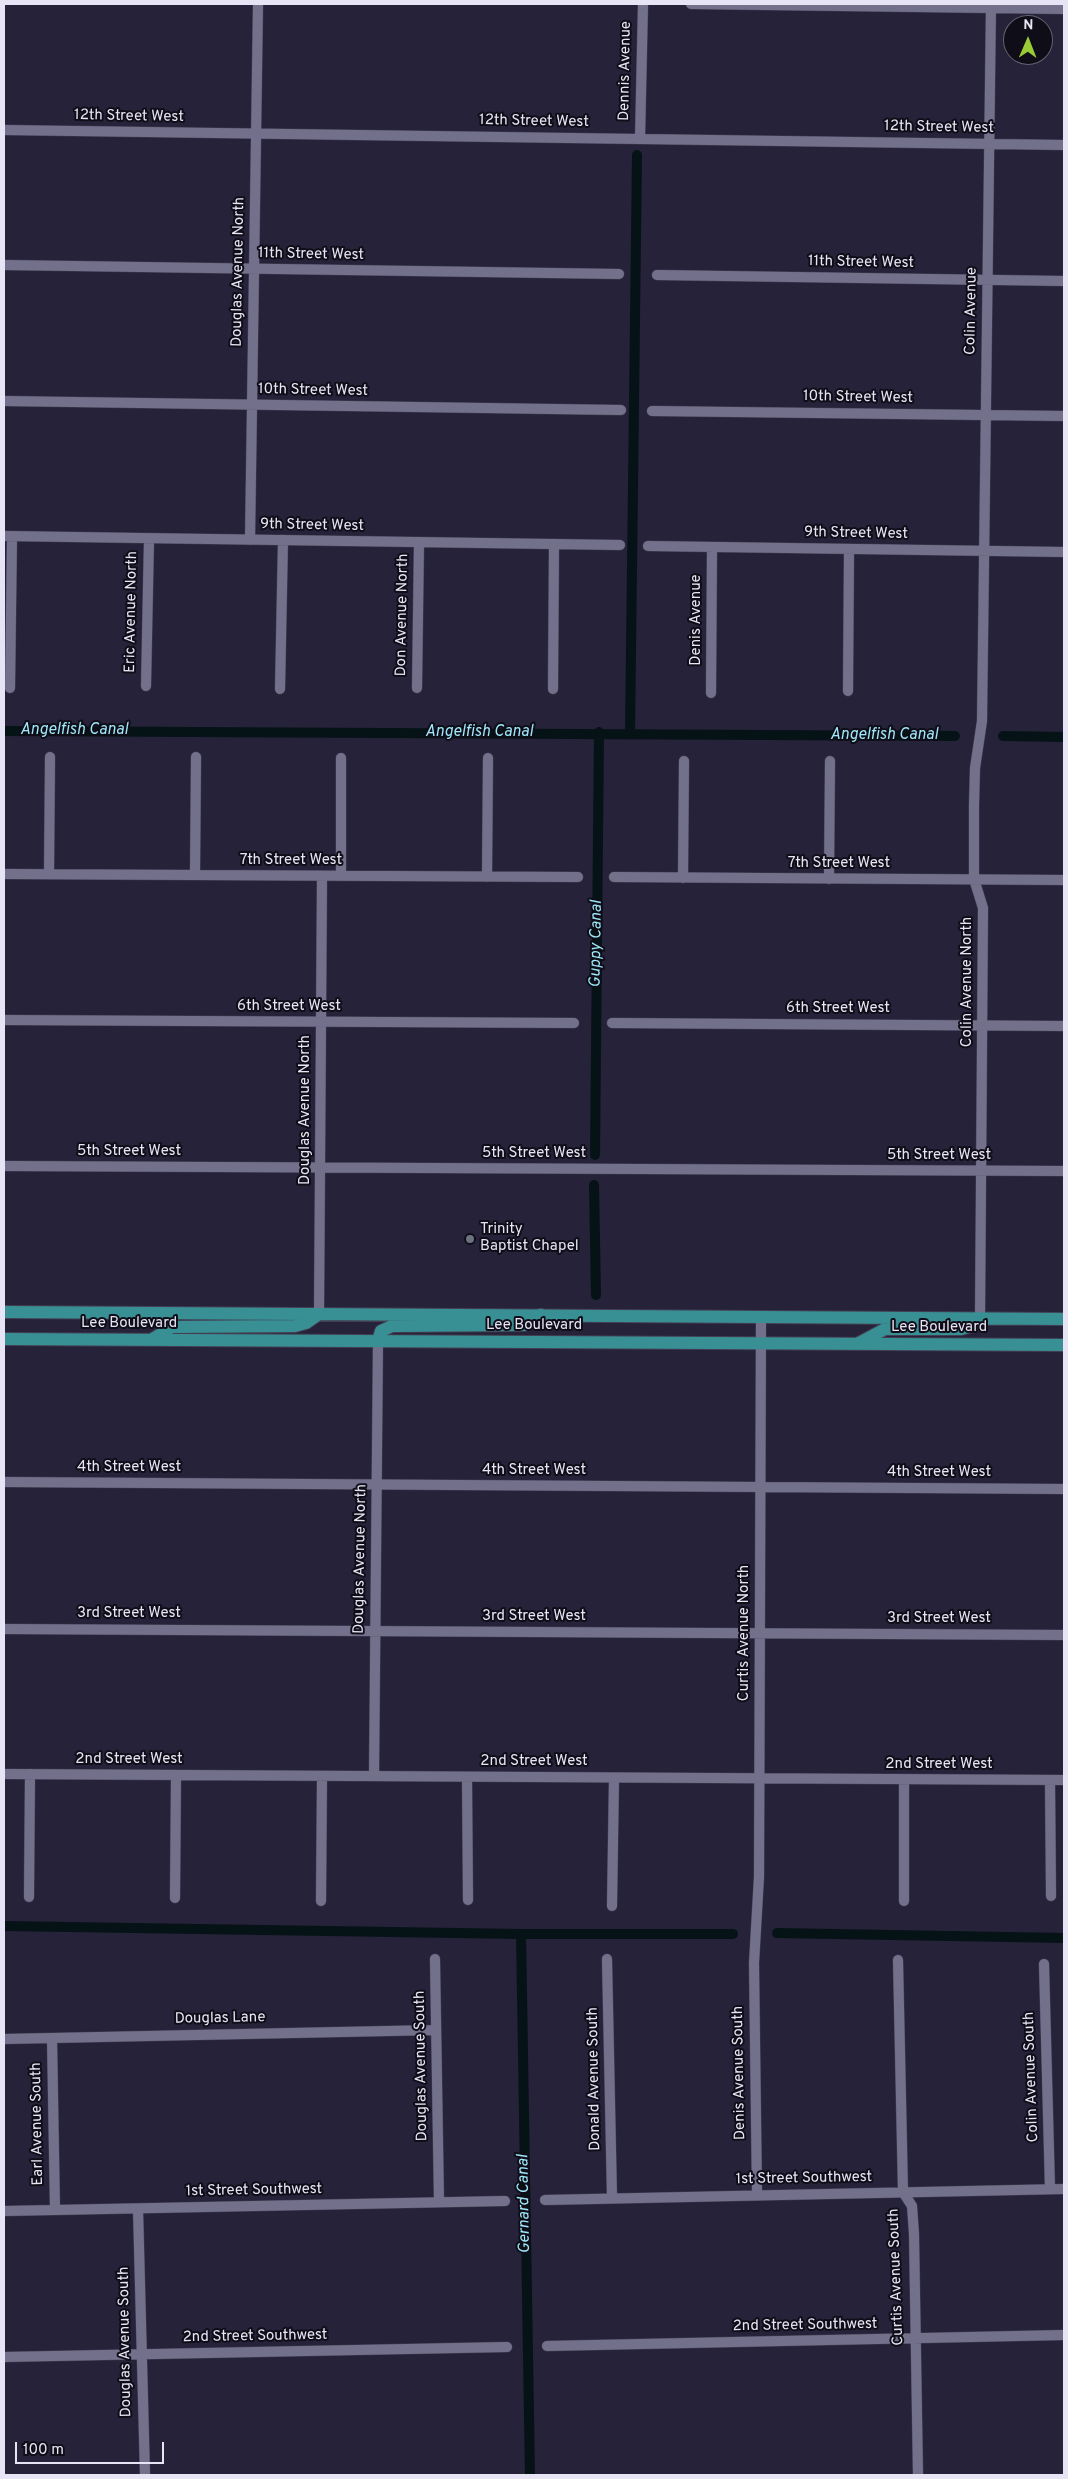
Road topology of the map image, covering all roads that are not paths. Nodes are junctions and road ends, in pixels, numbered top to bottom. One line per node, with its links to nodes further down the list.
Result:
1 (258, 4): 7 (street, Douglas Avenue North)
2 (643, 4): 8 (street, Dennis Avenue)
3 (691, 4): 4 (street)
4 (991, 6): 5 (street); 9 (street, Colin Avenue)
5 (1064, 9)
6 (4, 130): 7 (street, 12th Street West)
7 (255, 134): 8 (street, 12th Street West); 12 (street, Douglas Avenue North)
8 (640, 139): 9 (street, 12th Street West)
9 (989, 144): 10 (street, 12th Street West); 15 (street, Colin Avenue)
10 (1064, 145)
11 (4, 265): 12 (street, 11th Street West)
12 (254, 269): 13 (street, 11th Street West); 18 (street, Douglas Avenue North)
13 (618, 274)
14 (657, 275): 15 (street, 11th Street West)
15 (987, 280): 16 (street, 11th Street West); 21 (street, Colin Avenue)
16 (1064, 281)
17 (4, 401): 18 (street, 10th Street West)
18 (252, 405): 19 (street, 10th Street West); 25 (street, Douglas Avenue North)
19 (622, 410)
20 (652, 411): 21 (street, 10th Street West)
21 (985, 415): 22 (street, 10th Street West); 33 (street, Colin Avenue)
22 (1064, 416)
23 (8, 536): 24 (street, 9th Street West); 37 (street)
24 (149, 539): 25 (street, 9th Street West); 36 (street, Eric Avenue North)
25 (250, 540): 26 (street, 9th Street West)
26 (283, 540): 27 (street, 9th Street West); 39 (street)
27 (419, 542): 28 (street, 9th Street West); 38 (street, Don Avenue North)
28 (554, 544): 29 (street, 9th Street West); 40 (street)
29 (620, 546)
30 (648, 546): 31 (street, 9th Street West)
31 (712, 547): 32 (street, 9th Street West); 42 (street, Denis Avenue)
32 (849, 549): 33 (street, 9th Street West); 41 (street)
33 (983, 551): 34 (street, 9th Street West); 35 (street, Colin Avenue)
34 (1064, 552)
35 (984, 618): 59 (street, Colin Avenue North)
36 (146, 686)
37 (10, 688)
38 (417, 688)
39 (280, 689)
40 (553, 689)
41 (848, 691)
42 (712, 693)
43 (50, 757): 50 (street)
44 (196, 757): 51 (street)
45 (341, 758): 53 (street)
46 (488, 758): 54 (street)
47 (684, 761): 57 (street)
48 (830, 761): 58 (street)
49 (4, 874): 50 (street, 7th Street West)
50 (49, 874): 51 (street, 7th Street West)
51 (195, 875): 52 (street, 7th Street West)
52 (322, 876): 53 (street, 7th Street West); 62 (street, Douglas Avenue North)
53 (341, 876): 54 (street, 7th Street West)
54 (486, 876): 55 (street, 7th Street West)
55 (578, 878)
56 (614, 878): 57 (street, 7th Street West)
57 (683, 878): 58 (street, 7th Street West)
58 (829, 879): 59 (street, 7th Street West)
59 (974, 879): 60 (street, 7th Street West); 65 (street, Colin Avenue North)
60 (1064, 880)
61 (4, 1020): 62 (street, 6th Street West)
62 (322, 1022): 64 (street, 6th Street West); 68 (street, Douglas Avenue North)
63 (612, 1022): 65 (street, 6th Street West)
64 (574, 1023)
65 (982, 1025): 66 (street, 6th Street West); 69 (street, Colin Avenue North)
66 (1064, 1026)
67 (4, 1166): 68 (street, 5th Street West)
68 (320, 1168): 69 (street, 5th Street West); 72 (street, Douglas Avenue North)
69 (981, 1171): 70 (street, 5th Street West); 75 (street, Colin Avenue North)
70 (1064, 1171)
71 (4, 1312): 72 (main road, Lee Boulevard)
72 (319, 1314): 73 (main road, Lee Boulevard); 78 (main road)
73 (541, 1315): 74 (main road, Lee Boulevard); 79 (main road)
74 (761, 1316): 75 (main road, Lee Boulevard); 80 (street, Curtis Avenue North)
75 (980, 1318): 76 (main road, Lee Boulevard); 81 (main road)
76 (1064, 1318)
77 (4, 1339): 78 (main road, Lee Boulevard)
78 (151, 1340): 79 (main road, Lee Boulevard)
79 (378, 1341): 80 (main road, Lee Boulevard); 84 (street, Douglas Avenue North)
80 (762, 1344): 81 (main road, Lee Boulevard); 85 (street, Curtis Avenue North)
81 (857, 1344): 82 (main road, Lee Boulevard)
82 (1064, 1345)
83 (4, 1482): 84 (street, 4th Street West)
84 (376, 1485): 85 (street, 4th Street West); 88 (street, Douglas Avenue North)
85 (762, 1487): 86 (street, 4th Street West); 89 (street, Curtis Avenue North)
86 (1064, 1489)
87 (4, 1629): 88 (street, 3rd Street West)
88 (375, 1631): 89 (street, 3rd Street West); 95 (street, Douglas Avenue North)
89 (760, 1633): 90 (street, 3rd Street West); 98 (street, Curtis Avenue North)
90 (1064, 1635)
91 (4, 1774): 92 (street, 2nd Street West)
92 (30, 1774): 93 (street, 2nd Street West); 103 (street)
93 (176, 1775): 94 (street, 2nd Street West); 104 (street)
94 (322, 1776): 95 (street, 2nd Street West); 106 (street)
95 (374, 1776): 96 (street, 2nd Street West)
96 (467, 1777): 97 (street, 2nd Street West); 105 (street)
97 (614, 1778): 98 (street, 2nd Street West); 108 (street)
98 (759, 1779): 99 (street, 2nd Street West); 109 (street, Curtis Avenue North)
99 (904, 1780): 100 (street, 2nd Street West); 107 (street)
100 (1050, 1780): 101 (street, 2nd Street West); 102 (street)
101 (1064, 1780)
102 (1051, 1896)
103 (29, 1897)
104 (175, 1898)
105 (468, 1900)
106 (321, 1901)
107 (904, 1901)
108 (612, 1906)
109 (755, 1950): 120 (street, Denis Avenue South)
110 (435, 1959): 114 (street, Douglas Avenue South)
111 (607, 1960): 121 (street, Donald Avenue South)
112 (898, 1960): 119 (street, Curtis Avenue South)
113 (1044, 1964): 117 (street, Colin Avenue South)
114 (436, 2030): 115 (street, Douglas Lane); 124 (street, Douglas Avenue South)
115 (52, 2038): 116 (street, Douglas Lane); 126 (street, Earl Avenue South)
116 (4, 2039)
117 (1050, 2189): 118 (street, 1st Street Southwest); 119 (street, 1st Street Southwest)
118 (1064, 2189)
119 (904, 2192): 120 (street, 1st Street Southwest); 129 (street, Curtis Avenue South)
120 (757, 2196): 121 (street, 1st Street Southwest)
121 (612, 2198): 122 (street, 1st Street Southwest)
122 (545, 2200)
123 (505, 2201): 124 (street, 1st Street Southwest)
124 (439, 2202): 125 (street, 1st Street Southwest)
125 (138, 2208): 126 (street, 1st Street Southwest); 132 (street, Douglas Avenue South)
126 (55, 2210): 127 (street, 1st Street Southwest)
127 (4, 2211)
128 (1064, 2335): 129 (street, 2nd Street Southwest)
129 (915, 2338): 130 (street, 2nd Street Southwest); 135 (street, Curtis Avenue South)
130 (547, 2346)
131 (507, 2347): 132 (street, 2nd Street Southwest)
132 (142, 2354): 133 (street, 2nd Street Southwest); 134 (street, Douglas Avenue South)
133 (4, 2356)
134 (144, 2475)
135 (918, 2475)

